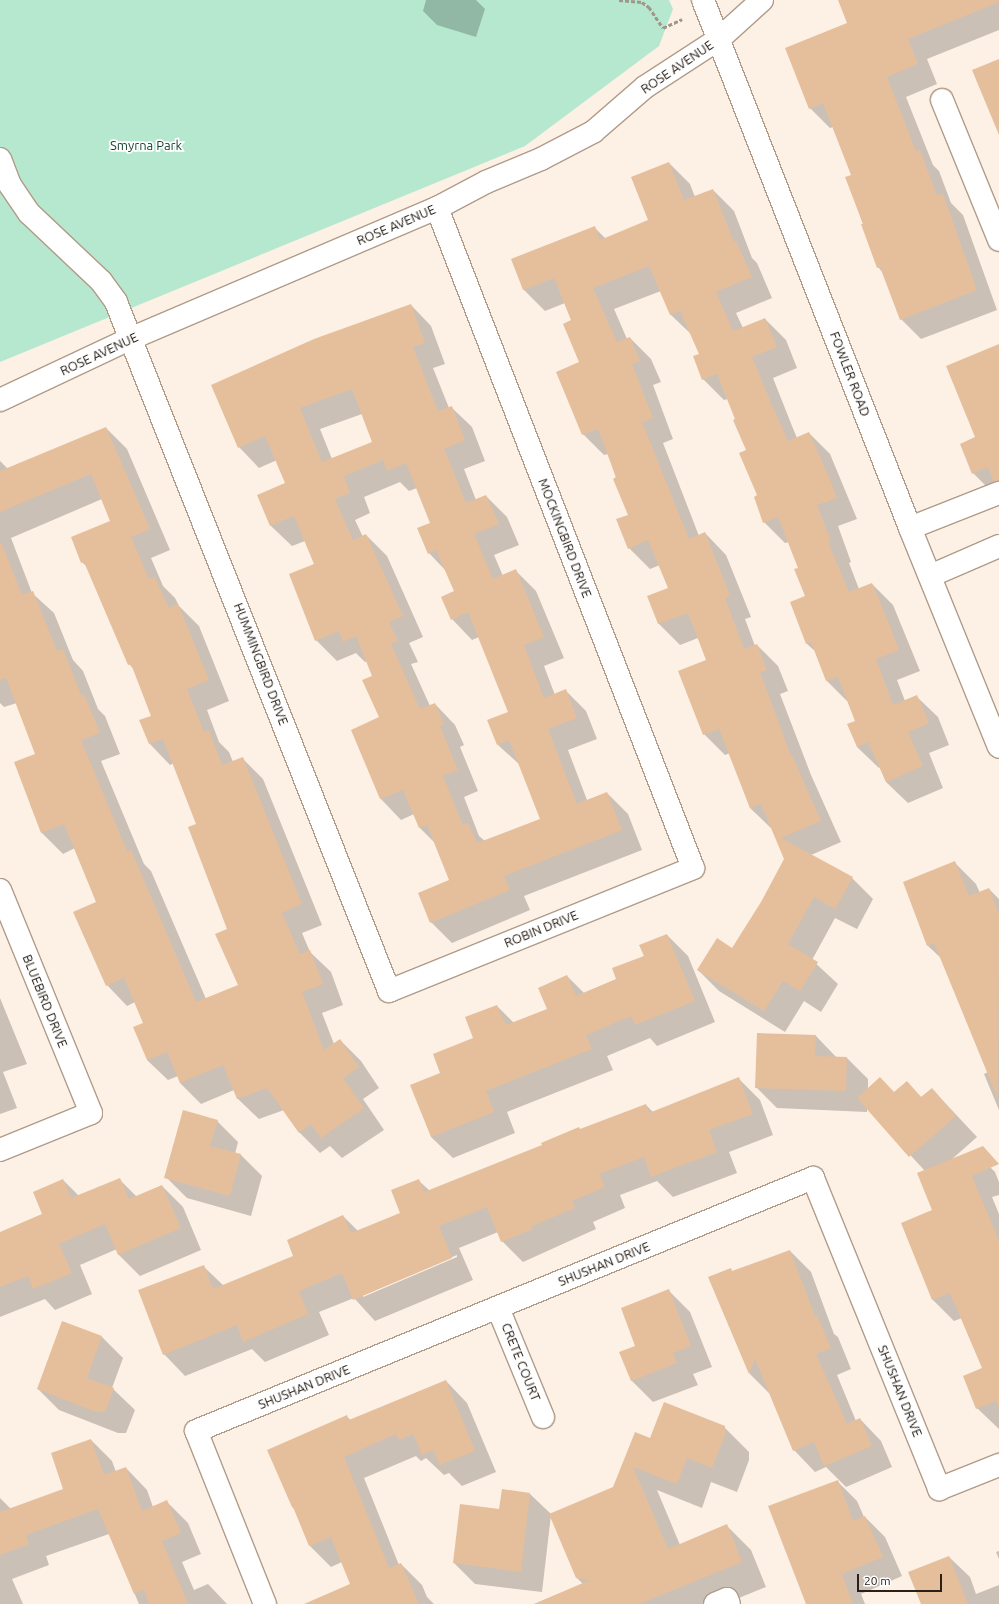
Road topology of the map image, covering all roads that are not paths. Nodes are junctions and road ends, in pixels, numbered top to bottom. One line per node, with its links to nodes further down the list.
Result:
1 (762, 0): 3 (street, ROSE AVENUE)
2 (704, 4): 3 (street, FOWLER ROAD)
3 (718, 39): 6 (street, ROSE AVENUE); 11 (street, FOWLER ROAD)
4 (942, 100): 7 (street)
5 (0, 160): 8 (street, HUMMINGBIRD DRIVE)
6 (437, 208): 8 (street, ROSE AVENUE); 15 (street, MOCKINGBIRD DRIVE)
7 (999, 240)
8 (132, 338): 9 (street, ROSE AVENUE); 17 (street, HUMMINGBIRD DRIVE)
9 (0, 400)
10 (999, 493): 11 (street)
11 (910, 528): 13 (street, FOWLER ROAD)
12 (999, 546): 13 (street)
13 (930, 576): 14 (street, FOWLER ROAD)
14 (999, 747)
15 (693, 868): 17 (street, ROBIN DRIVE)
16 (0, 890): 18 (street, BLUEBIRD DRIVE)
17 (389, 991)
18 (0, 1150)
19 (498, 1308): 20 (street, CRETE COURT); 21 (street, SHUSHAN DRIVE); 22 (street, SHUSHAN DRIVE)
20 (543, 1417)
21 (999, 1465)
22 (265, 1604)
23 (715, 1604): 24 (street)
24 (729, 1604)

